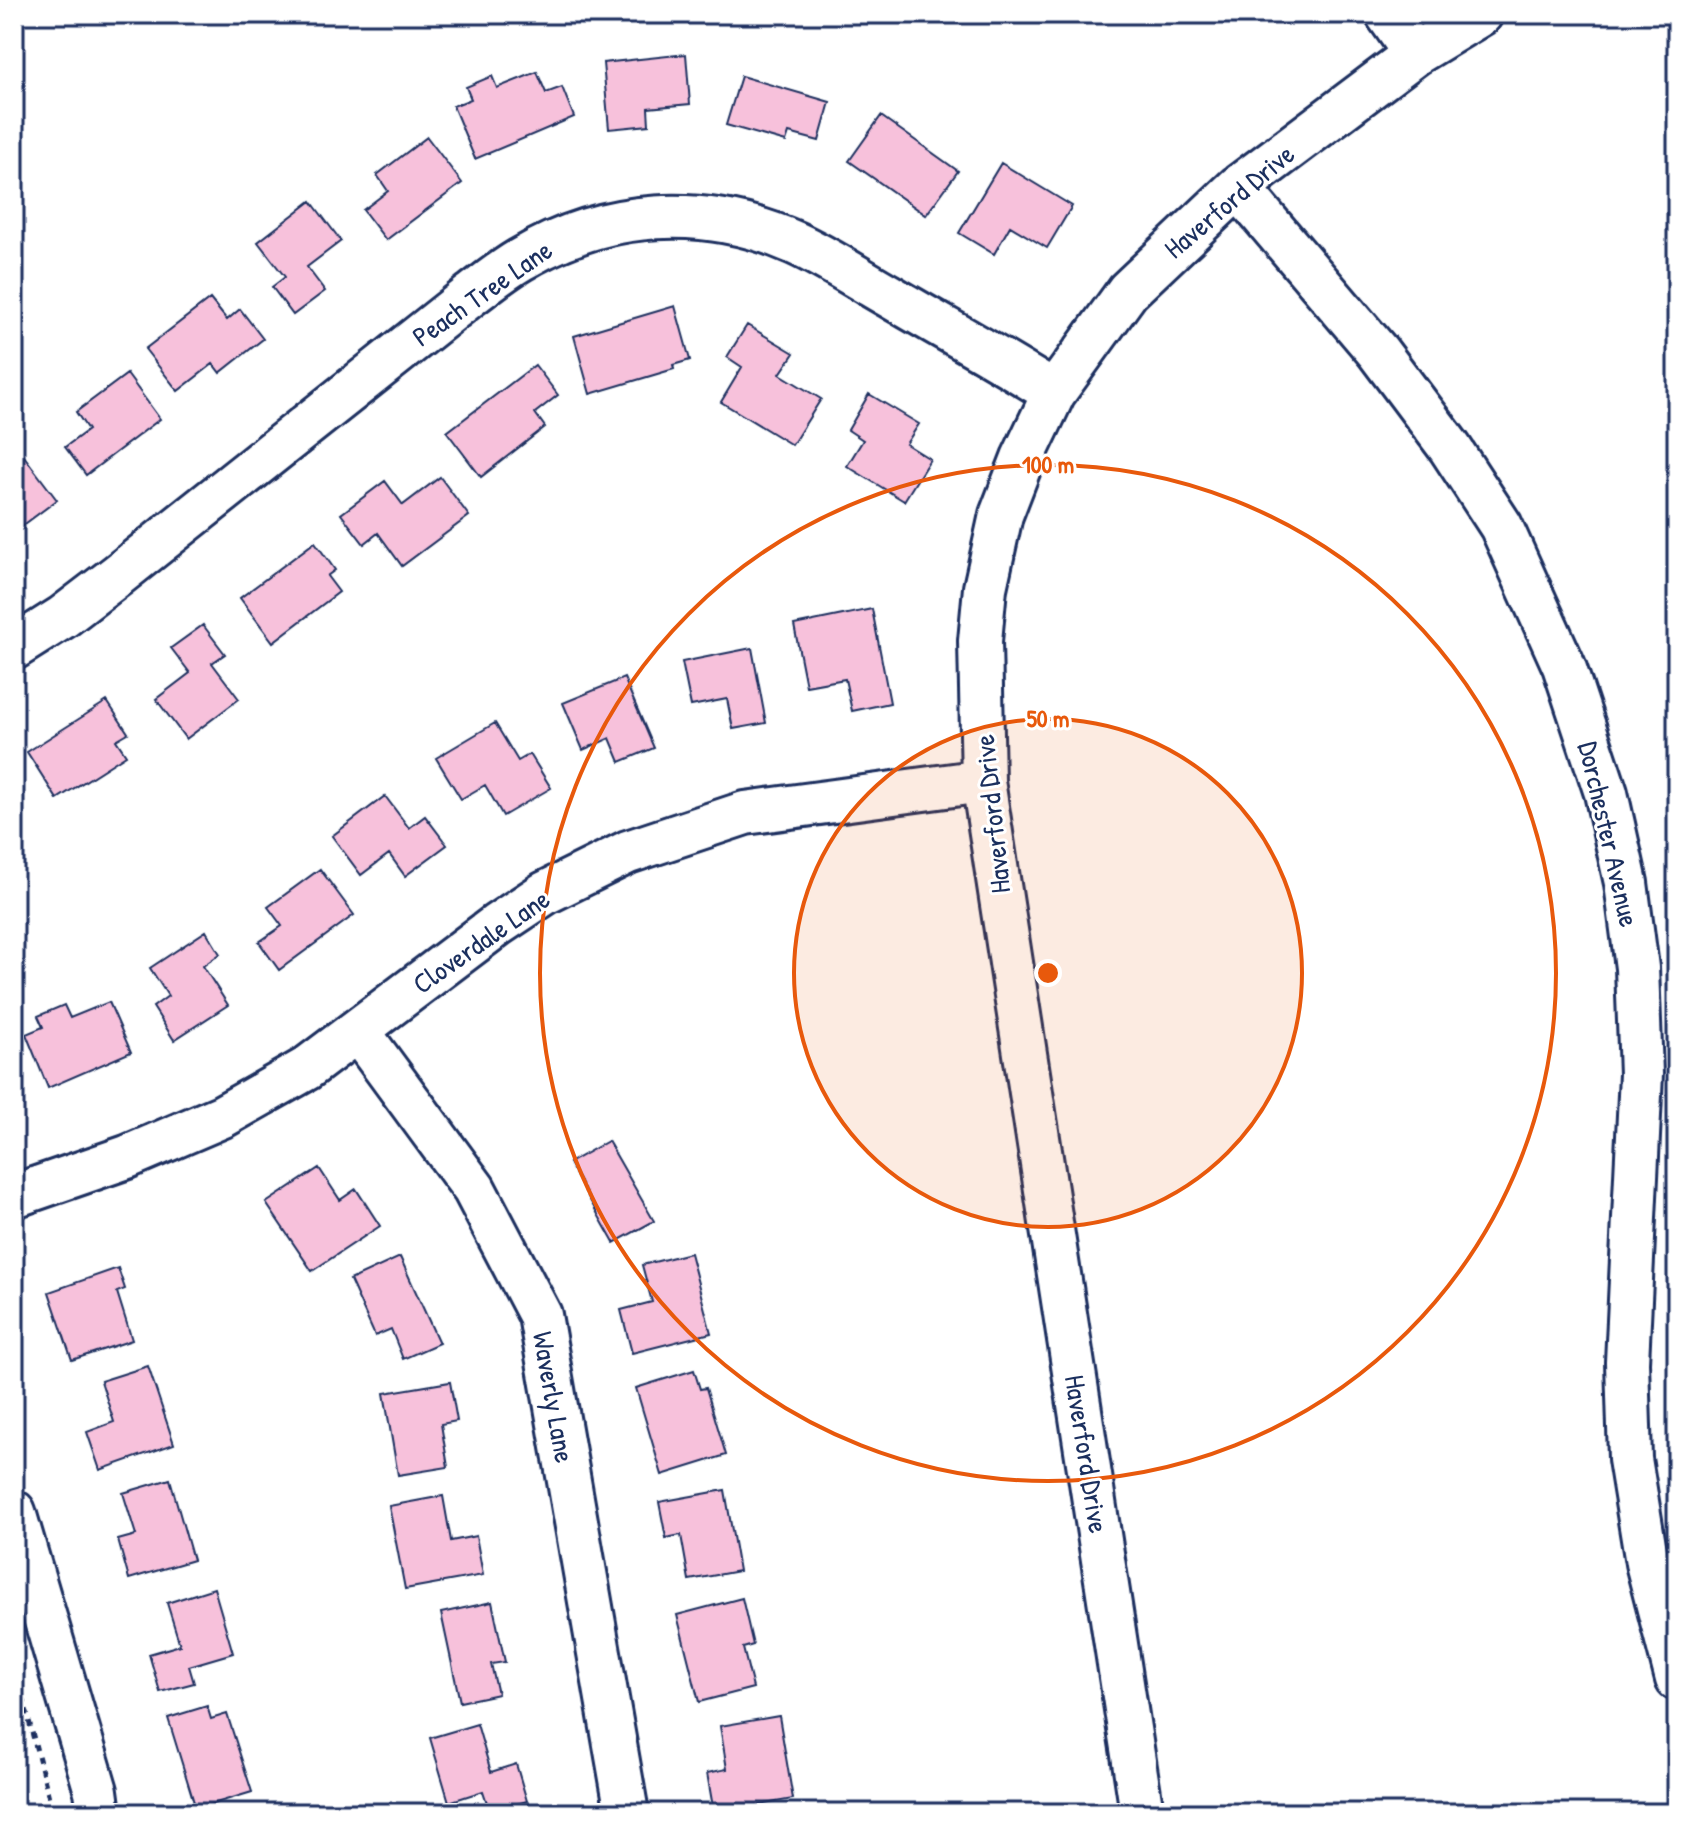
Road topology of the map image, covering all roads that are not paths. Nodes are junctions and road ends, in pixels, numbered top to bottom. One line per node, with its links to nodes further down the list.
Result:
1 (1387, 14): 3 (street)
2 (1481, 14): 3 (street, Haverford Drive)
3 (1415, 54): 4 (street, Haverford Drive)
4 (1238, 187): 5 (street, Haverford Drive); 11 (street, Dorchester Avenue)
5 (1054, 393): 6 (street, Peach Tree Lane); 7 (street, Haverford Drive)
6 (14, 648)
7 (983, 781): 8 (street, Cloverdale Lane); 14 (street, Haverford Drive)
8 (358, 1031): 9 (street, Cloverdale Lane); 13 (street, Waverly Lane)
9 (14, 1196)
10 (14, 1512): 12 (street)
11 (1677, 1679)
12 (99, 1813)
13 (627, 1813)
14 (1142, 1813)

